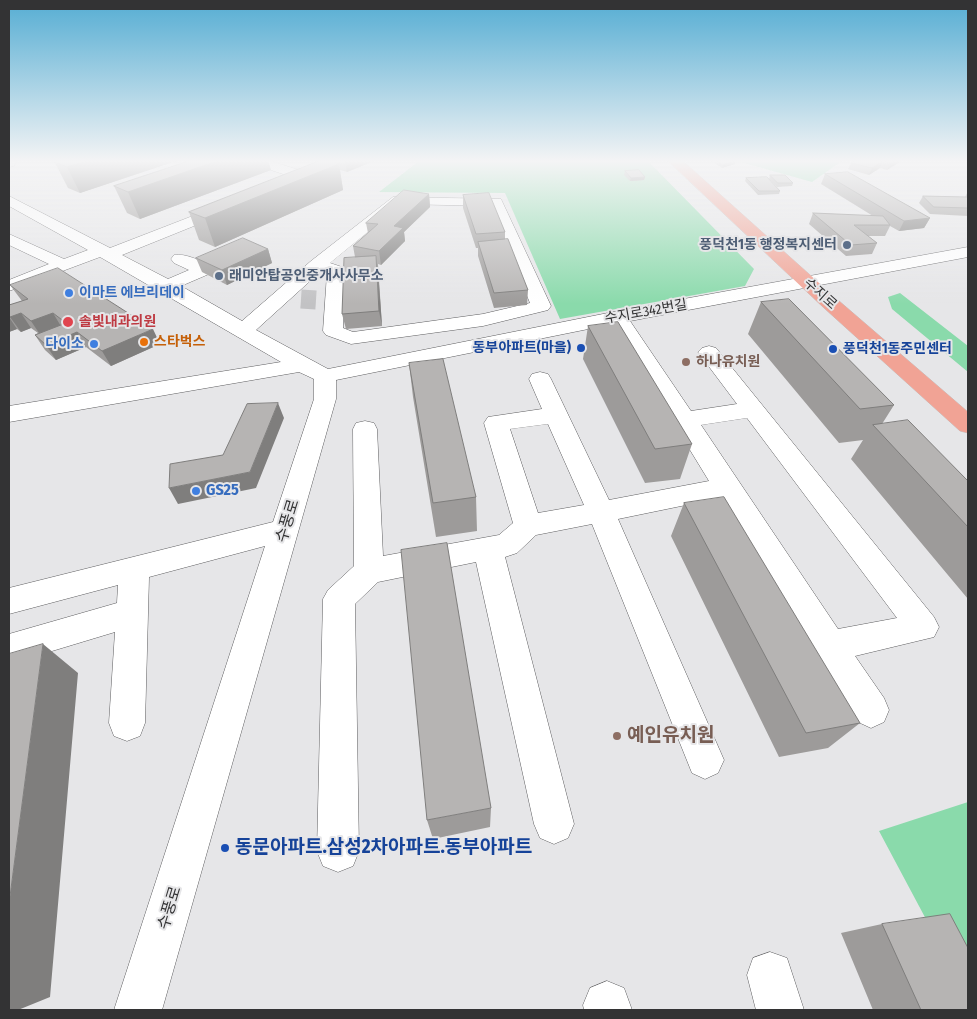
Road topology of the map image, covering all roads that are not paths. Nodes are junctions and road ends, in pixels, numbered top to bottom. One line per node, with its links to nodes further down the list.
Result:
1 (25, 209): 8 (street)
2 (225, 209): 6 (street)
3 (387, 209): 11 (street)
4 (499, 209): 11 (street)
5 (727, 209): 12 (main road, 수지로)
6 (159, 234): 8 (street); 14 (street)
7 (9, 239): 10 (street)
8 (106, 252): 10 (street); 14 (street)
9 (968, 252): 12 (street, 수지로342번길)
10 (64, 265): 13 (street)
11 (317, 265): 15 (street)
12 (808, 283): 17 (street, 수지로342번길); 26 (main road, 수지로)
13 (9, 286)
14 (167, 286): 18 (street)
15 (278, 297): 16 (street); 18 (street)
16 (301, 299)
17 (618, 317): 20 (street, 수지로342번길); 25 (street)
18 (244, 330): 20 (street)
19 (709, 352): 22 (street)
20 (313, 370): 23 (street, 수지로342번길); 31 (street, 수풍로)
21 (540, 379): 24 (street)
22 (754, 409): 25 (street); 37 (street)
23 (9, 414)
24 (555, 415): 29 (street); 30 (street)
25 (685, 420): 28 (street)
26 (968, 425)
27 (365, 429): 34 (street)
28 (728, 487): 29 (street); 37 (street)
29 (601, 512): 30 (street); 41 (street)
30 (528, 526): 32 (street)
31 (285, 530): 33 (street); 44 (street, 수풍로)
32 (488, 549): 34 (street); 42 (street)
33 (134, 569): 35 (street); 36 (street)
34 (369, 570): 43 (street)
35 (9, 601)
36 (132, 613): 38 (street); 40 (street)
37 (830, 646): 39 (street)
38 (9, 649)
39 (871, 710)
40 (127, 723)
41 (705, 760)
42 (554, 824)
43 (338, 851)
44 (138, 1010)

